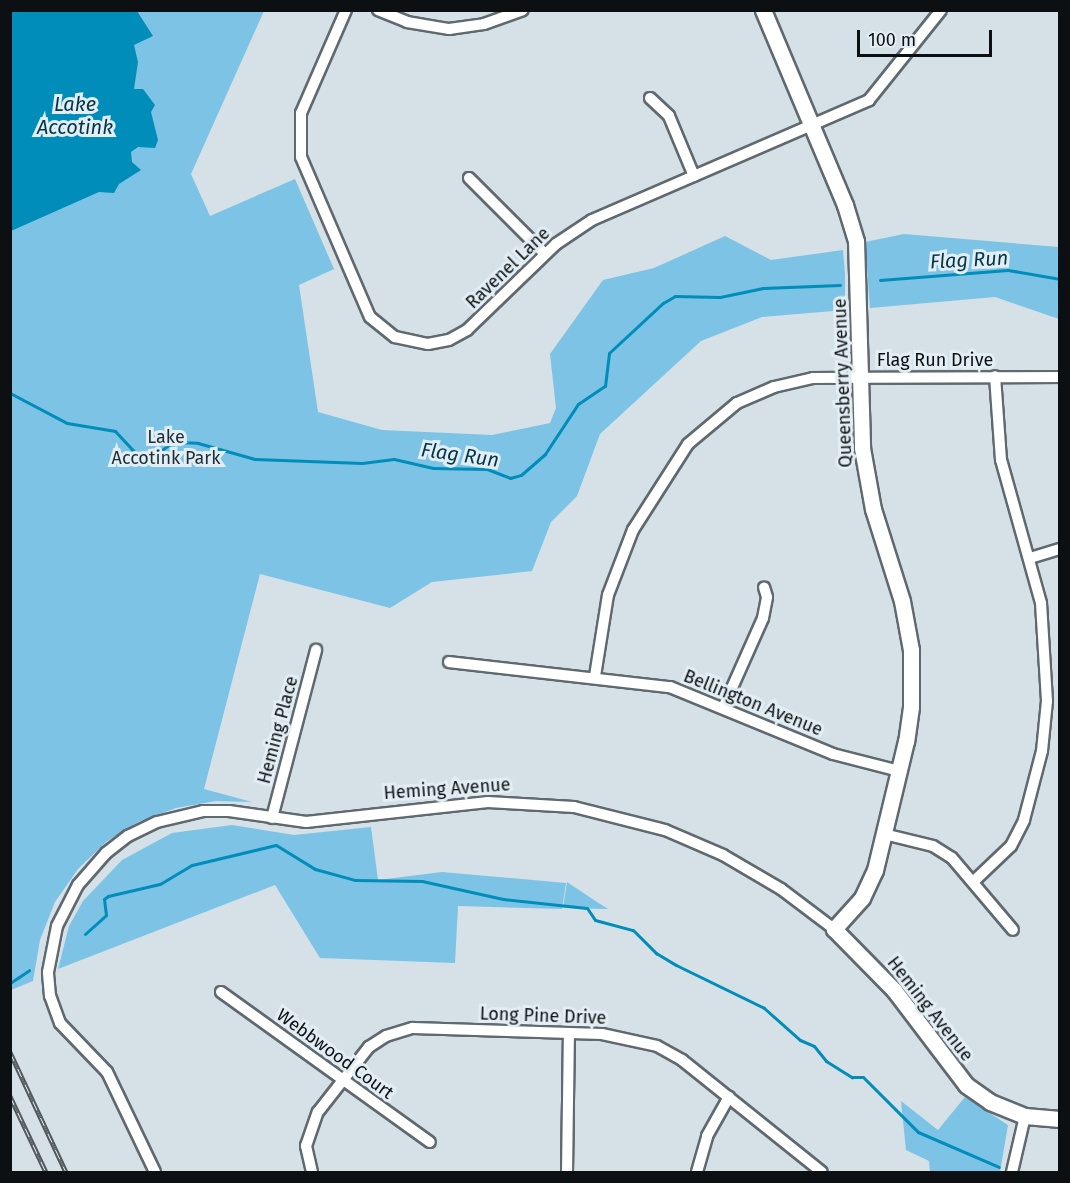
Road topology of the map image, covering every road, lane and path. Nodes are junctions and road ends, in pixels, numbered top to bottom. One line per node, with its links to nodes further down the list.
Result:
1 (346, 10): 10 (street, Ravenel Lane)
2 (378, 10): 3 (street)
3 (523, 10)
4 (763, 10): 7 (street, Queensberry Avenue)
5 (941, 10): 7 (street, Ravenel Lane)
6 (650, 98): 8 (street)
7 (812, 126): 8 (street, Ravenel Lane); 12 (street, Queensberry Avenue)
8 (694, 176): 10 (street, Ravenel Lane)
9 (470, 178): 10 (street)
10 (545, 254)
11 (994, 376): 12 (street, Flag Run Drive); 13 (street, Flag Run Drive); 15 (street)
12 (860, 377): 19 (street, Flag Run Drive); 21 (street, Queensberry Avenue)
13 (1059, 377)
14 (1059, 549): 15 (street)
15 (1030, 558): 24 (street)
16 (764, 587): 20 (street)
17 (316, 650): 22 (street, Heming Place)
18 (449, 662): 19 (street, Bellington Avenue)
19 (595, 676): 20 (street, Bellington Avenue)
20 (723, 708): 21 (street, Bellington Avenue)
21 (899, 771): 23 (street, Queensberry Avenue)
22 (272, 818): 25 (street, Heming Avenue); 34 (street, Heming Avenue)
23 (884, 834): 24 (street); 25 (street, Queensberry Avenue)
24 (973, 882): 26 (street)
25 (834, 929): 31 (street, Heming Avenue)
26 (1013, 930)
27 (221, 992): 29 (street, Webbwood Court)
28 (569, 1033): 29 (street, Long Pine Drive); 30 (street, Long Pine Drive); 36 (street)
29 (342, 1079): 33 (street, Webbwood Court); 35 (street, Long Pine Drive)
30 (729, 1097): 37 (street); 38 (street, Long Pine Drive)
31 (1024, 1116): 32 (street, Heming Avenue); 39 (street)
32 (1059, 1119)
33 (430, 1142)
34 (155, 1173)
35 (312, 1173)
36 (567, 1173)
37 (697, 1173)
38 (822, 1173)
39 (1012, 1173)

